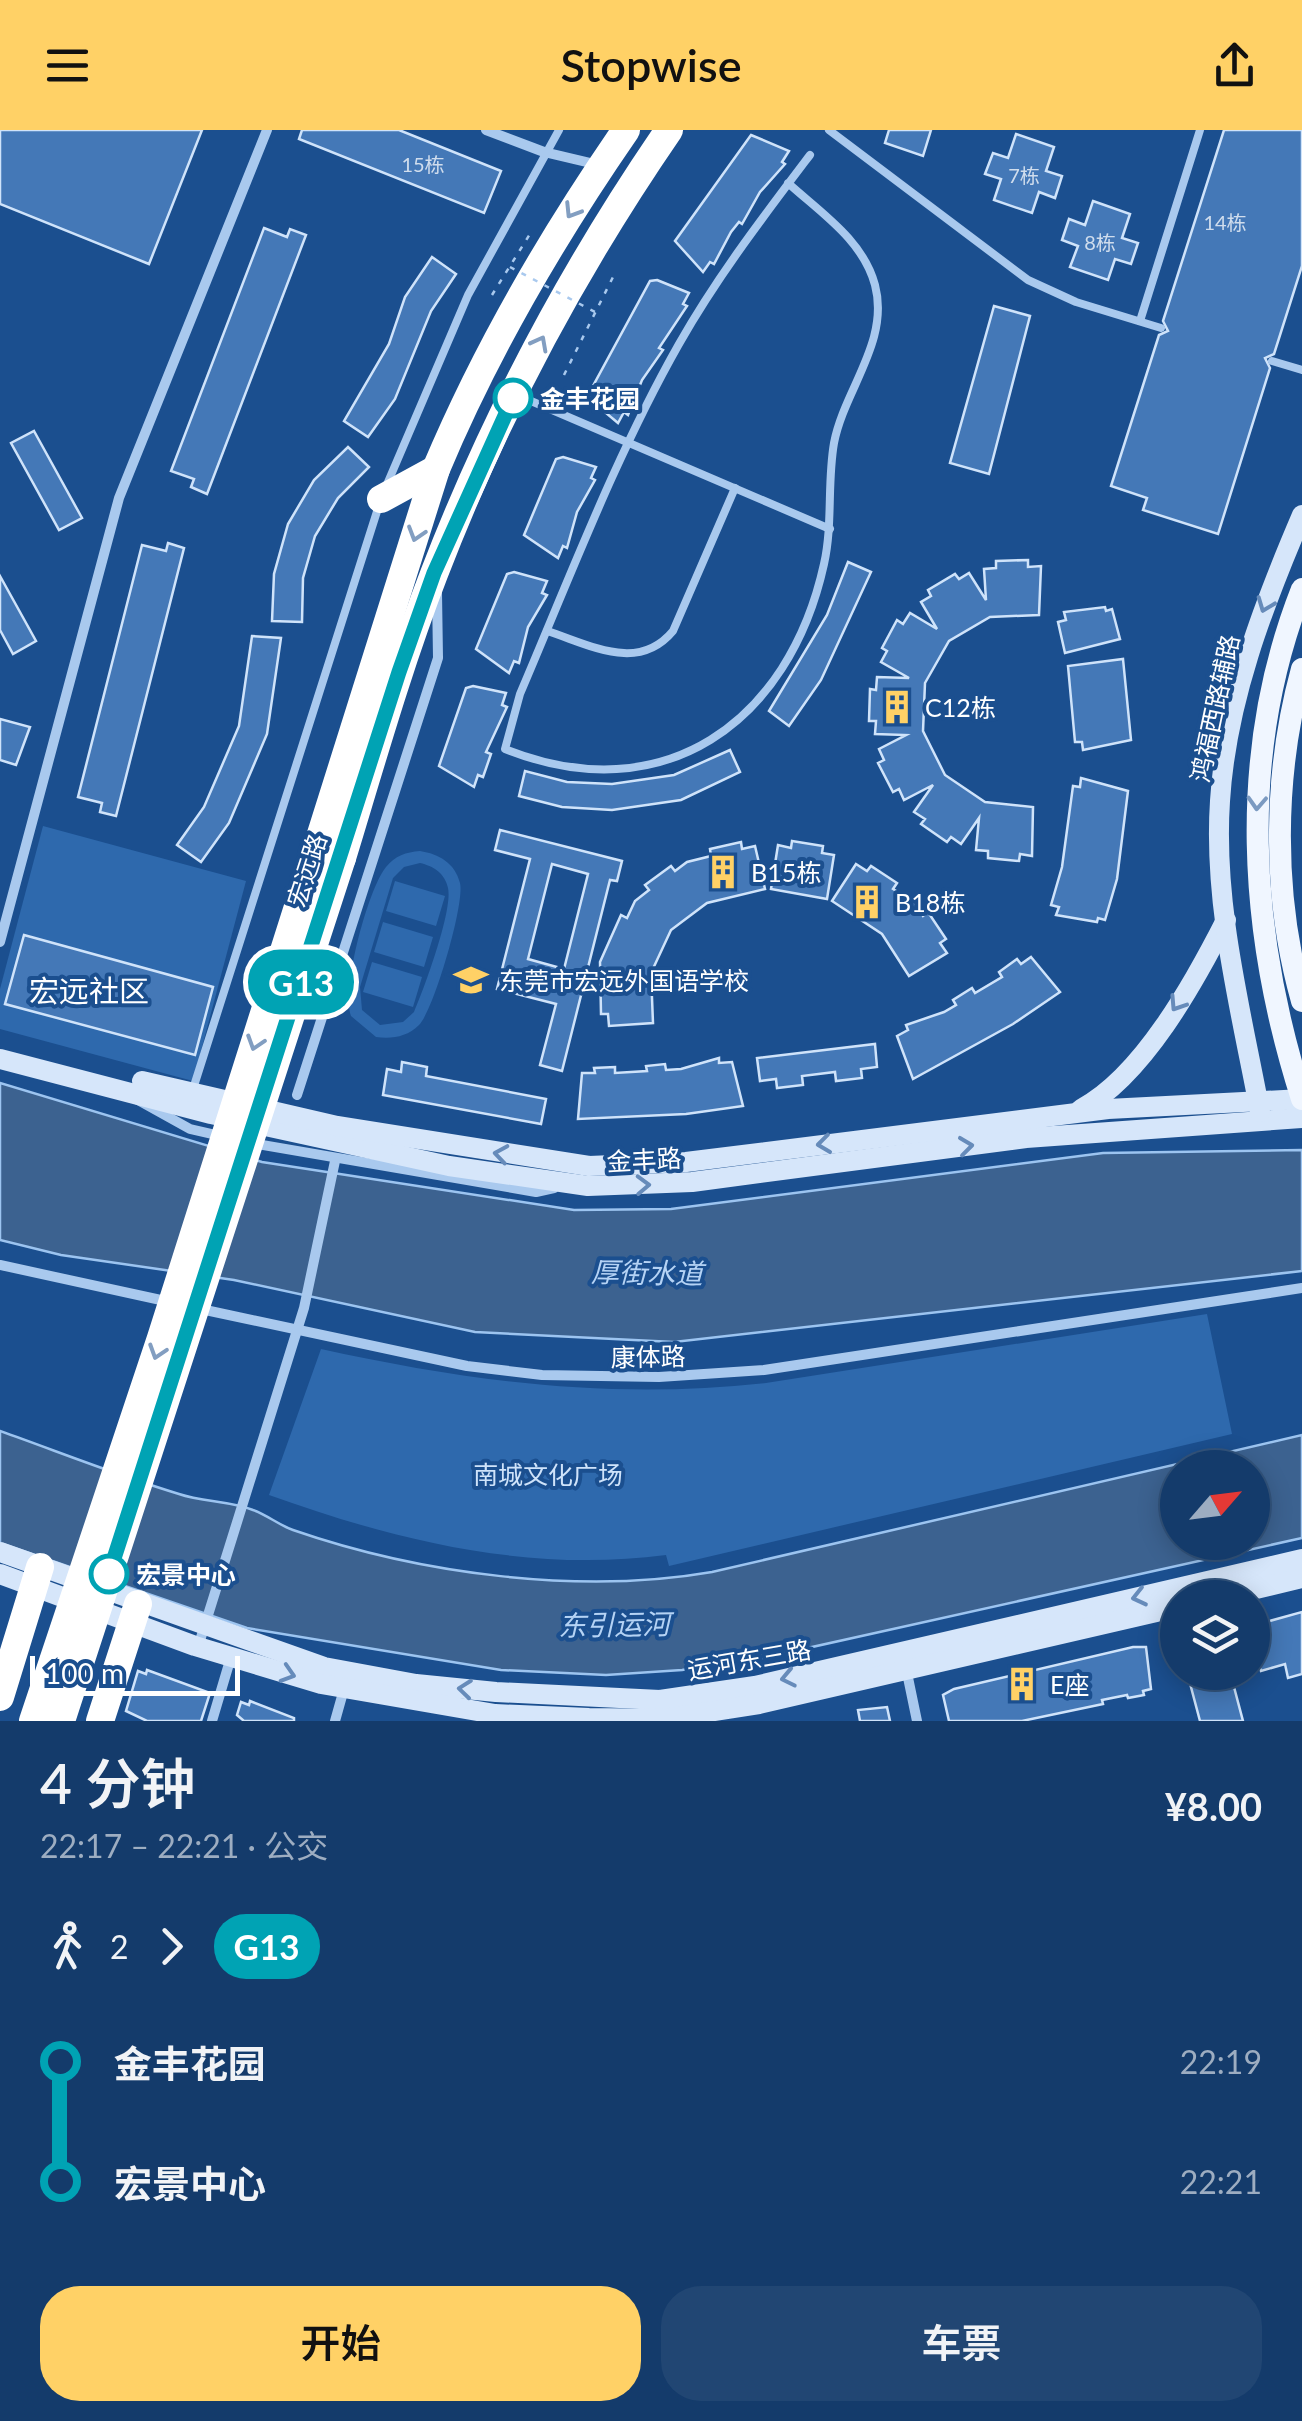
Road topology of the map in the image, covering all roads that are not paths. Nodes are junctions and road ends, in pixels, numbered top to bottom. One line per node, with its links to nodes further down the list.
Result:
1 (267, 130): 30 (street)
2 (486, 130): 8 (street)
3 (559, 130): 8 (lane)
4 (626, 130): 10 (highway, 宏远路)
5 (669, 130): 16 (highway, 宏远路, one-way to 5)
6 (829, 130): 12 (lane)
7 (1200, 130): 12 (lane)
8 (544, 152): 10 (street); 20 (lane)
9 (810, 155): 11 (lane)
10 (601, 166): 18 (highway, 宏远路, one-way to 18)
11 (788, 184): 17 (lane); 22 (lane)
12 (1140, 321): 13 (lane)
13 (1161, 328)
14 (1272, 361): 15 (lane)
15 (1302, 370)
16 (515, 394): 17 (lane); 23 (highway, 宏远路)
17 (629, 442): 19 (lane); 25 (lane)
18 (436, 469): 20 (highway); 28 (highway, 宏远路, one-way to 28)
19 (735, 488): 22 (lane); 25 (lane)
20 (381, 499): 37 (lane)
21 (1302, 515): 29 (street, 鸿福西路辅路, one-way to 29)
22 (830, 528): 25 (lane)
23 (434, 573): 28 (highway, 宏远路); 35 (street)
24 (1302, 590): 27 (main road)
25 (547, 631)
26 (1302, 670): 27 (main road)
27 (1280, 707): 31 (main road); 36 (main road, one-way to 36)
28 (329, 854): 60 (highway, 宏远路, one-way to 60, bridge); 61 (highway, 宏远路, bridge)
29 (1226, 920): 38 (street, 鸿福西路辅路); 39 (street, one-way to 39)
30 (0, 942)
31 (1302, 1001)
32 (0, 1044): 37 (street, 金丰路)
33 (0, 1058): 34 (street, 金丰路)
34 (125, 1091): 37 (street, 金丰路); 41 (street)
35 (297, 1094)
36 (1302, 1099): 38 (street, 金丰路)
37 (189, 1100): 39 (street, 金丰路, one-way to 37); 42 (street, 金丰路)
38 (1260, 1111): 39 (street, 金丰路); 40 (street, 金丰路); 42 (street, 金丰路, one-way to 38)
39 (1060, 1115)
40 (1302, 1118)
41 (334, 1161): 42 (street); 45 (street)
42 (570, 1184)
43 (0, 1265): 45 (street, 康体路)
44 (1302, 1288): 45 (street, 康体路)
45 (297, 1330): 54 (street)
46 (0, 1552): 49 (street)
47 (1302, 1559): 56 (street, 运河东三路, one-way to 56)
48 (0, 1574): 49 (street)
49 (37, 1577): 53 (street); 58 (highway)
50 (1302, 1578): 51 (street)
51 (1270, 1586)
52 (1160, 1611): 56 (street, 运河东三路)
53 (135, 1614): 54 (street); 62 (highway)
54 (201, 1632): 55 (street, 运河东三路); 59 (street, 运河东三路, one-way to 54)
55 (231, 1657): 57 (street, 运河东三路, one-way to 57); 63 (street)
56 (905, 1661): 59 (street, 运河东三路); 65 (street)
57 (344, 1689): 59 (street, 运河东三路); 64 (street)
58 (0, 1695)
59 (609, 1713)
60 (33, 1721)
61 (61, 1721)
62 (100, 1721)
63 (212, 1721)
64 (334, 1721)
65 (917, 1721)

